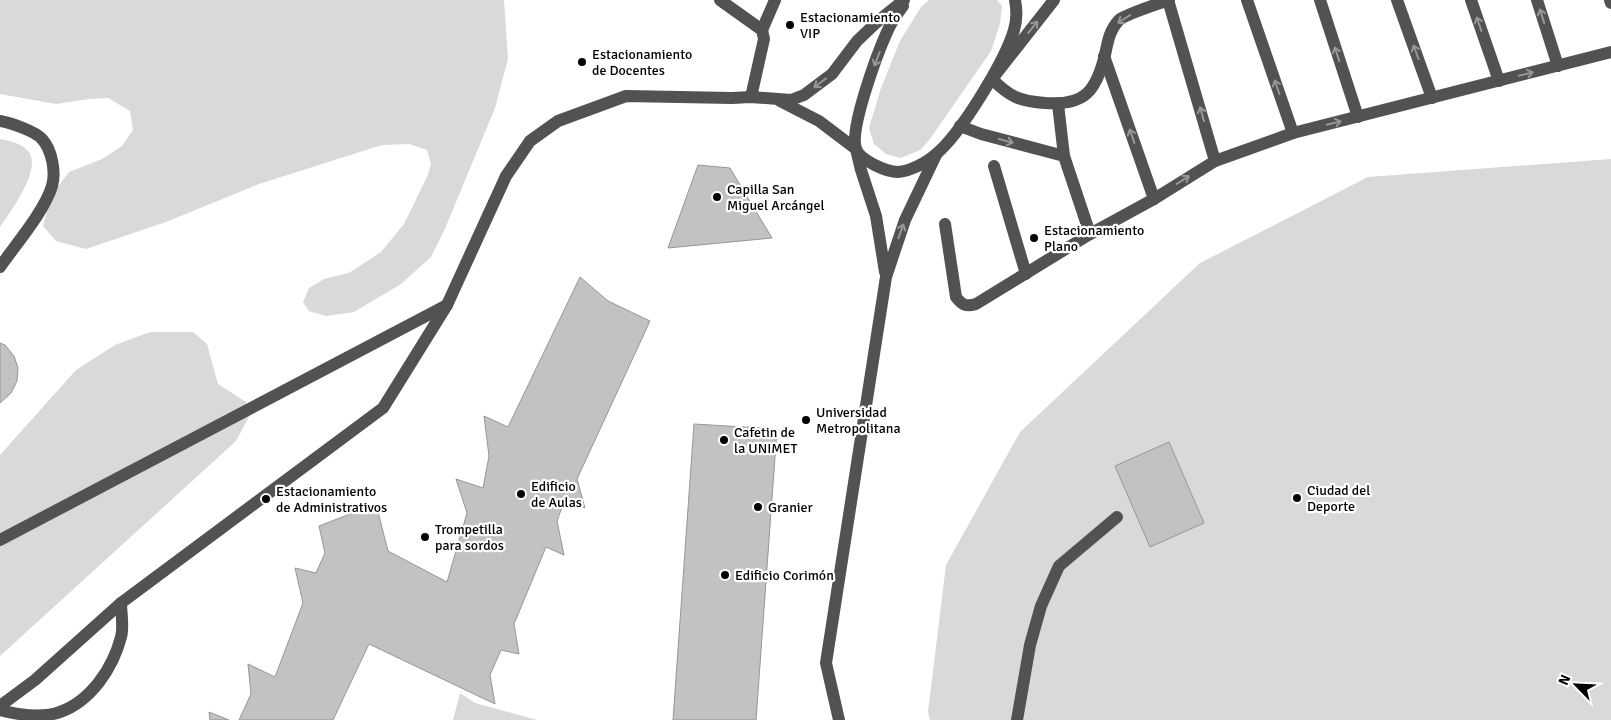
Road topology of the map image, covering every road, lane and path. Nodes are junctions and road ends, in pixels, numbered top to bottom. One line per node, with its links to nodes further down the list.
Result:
1 (720, 0): 12 (lane)
2 (775, 0): 12 (lane)
3 (905, 0): 20 (lane, one-way to 20); 26 (lane, one-way to 26)
4 (1015, 0): 16 (lane)
5 (1054, 0): 16 (lane, one-way to 5)
6 (1168, 0): 14 (lane, one-way to 14); 29 (lane, one-way to 6)
7 (1247, 0): 25 (lane, one-way to 7)
8 (1320, 0): 22 (lane, one-way to 8)
9 (1397, 0): 19 (lane, one-way to 9)
10 (1471, 0): 17 (lane, one-way to 10)
11 (1537, 0): 15 (lane, one-way to 11)
12 (762, 30): 18 (lane)
13 (1611, 52): 15 (lane)
14 (1104, 56): 21 (lane); 31 (lane, one-way to 14)
15 (1558, 66): 17 (lane, one-way to 15)
16 (992, 79): 21 (lane); 24 (lane)
17 (1499, 81): 19 (lane)
18 (750, 97): 20 (lane); 37 (lane)
19 (1432, 98): 22 (lane)
20 (778, 99): 26 (lane)
21 (1058, 104): 28 (lane)
22 (1358, 117): 25 (lane, one-way to 22)
23 (0, 121): 34 (lane)
24 (960, 126): 27 (lane); 28 (lane, one-way to 28)
25 (1293, 133): 29 (lane)
26 (856, 149): 27 (lane); 36 (lane)
27 (936, 155): 36 (lane, one-way to 27)
28 (1064, 156): 33 (lane)
29 (1215, 161): 31 (lane, one-way to 29)
30 (994, 166): 35 (lane)
31 (1154, 199): 33 (lane)
32 (945, 224): 35 (lane)
33 (1090, 234): 35 (lane)
34 (0, 267)
35 (1026, 274)
36 (886, 277): 44 (lane)
37 (447, 305): 39 (lane); 40 (lane)
38 (1117, 517): 45 (lane)
39 (0, 540)
40 (121, 603): 41 (lane); 43 (lane)
41 (0, 706)
42 (0, 710): 43 (lane)
43 (62, 716)
44 (839, 720)
45 (1017, 720)

